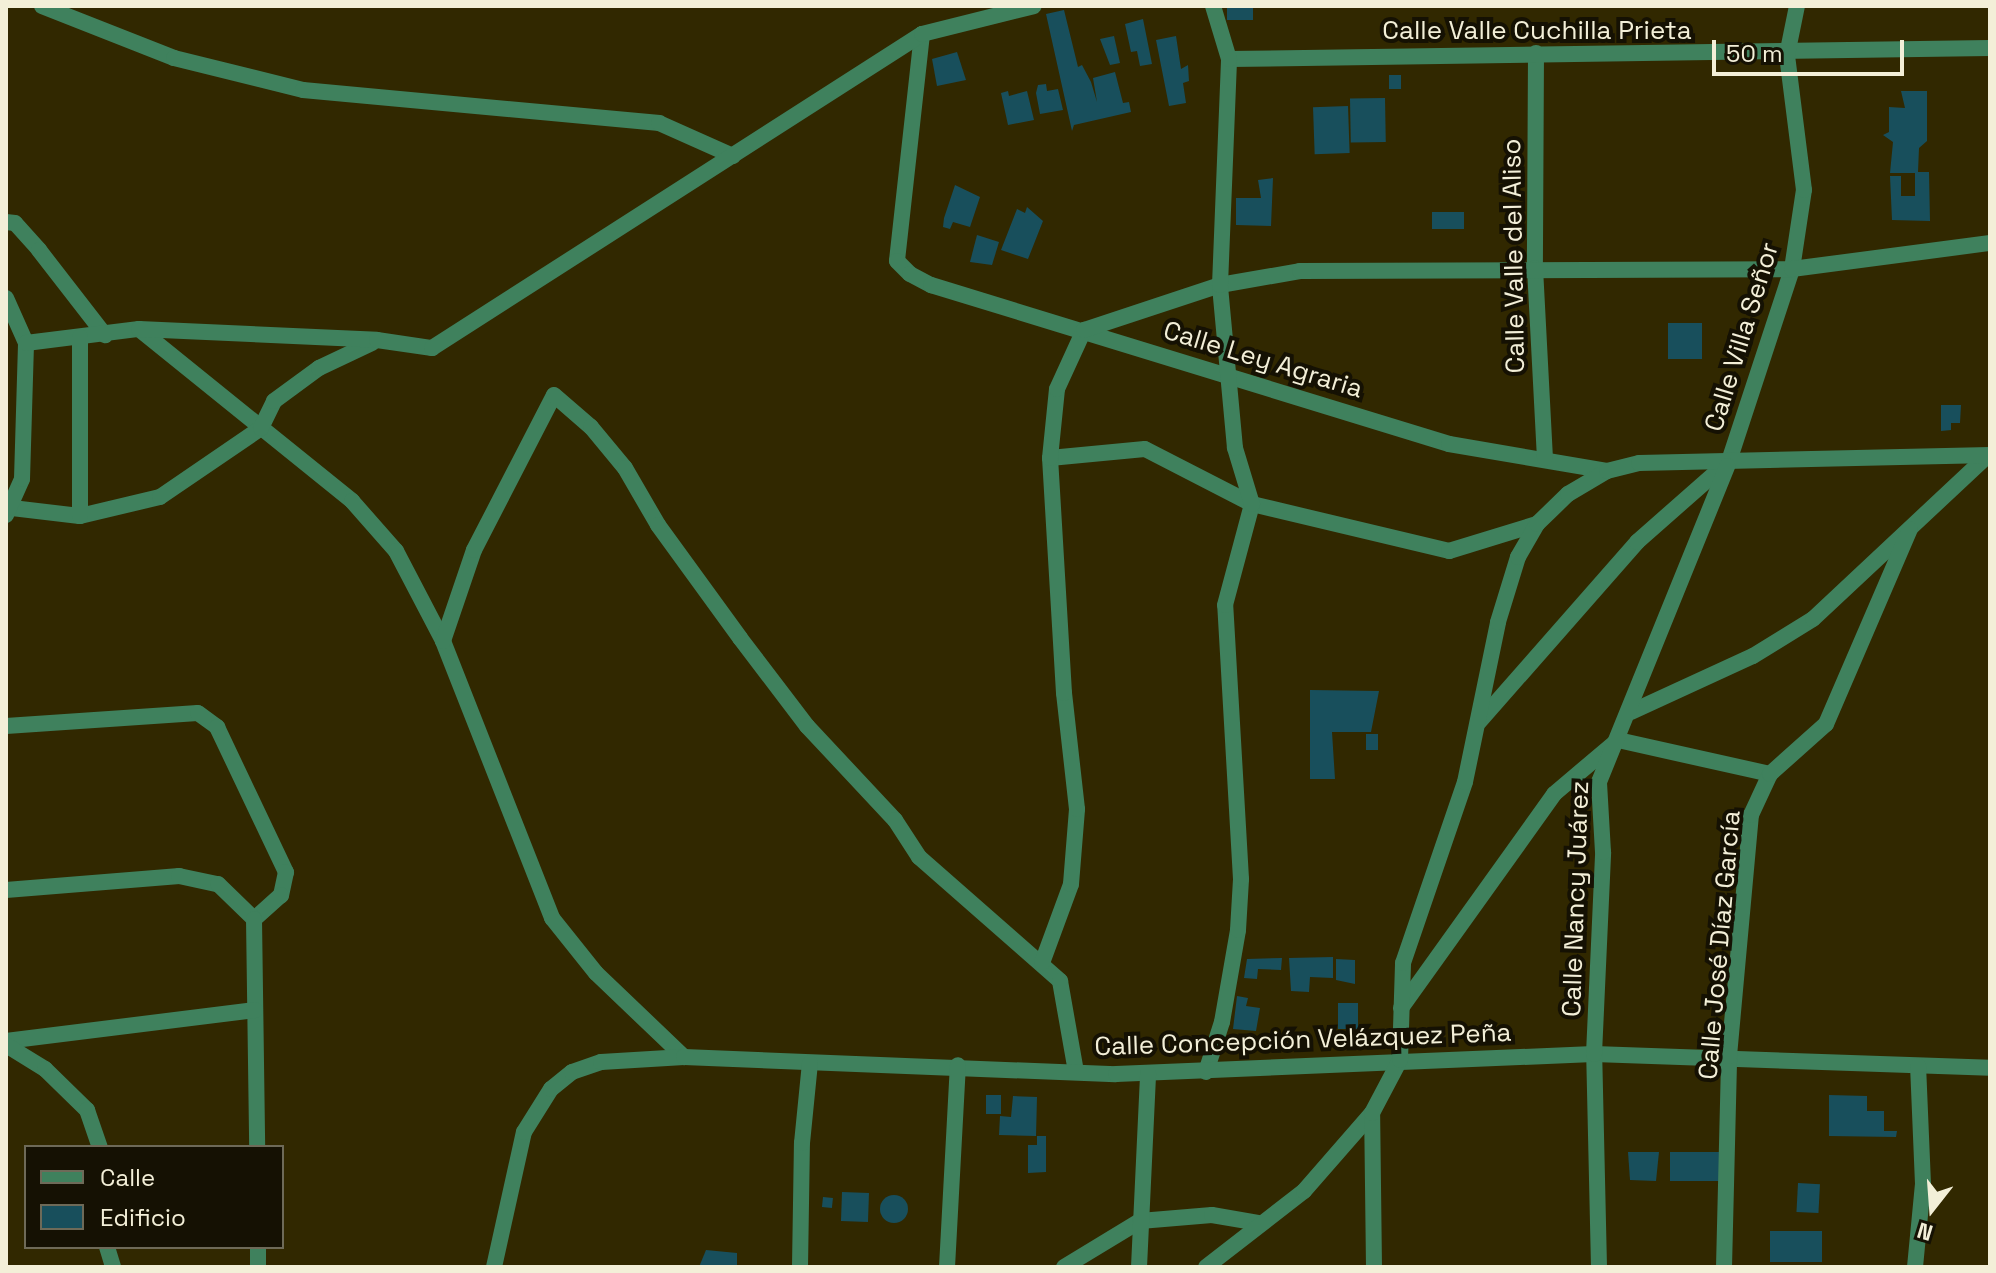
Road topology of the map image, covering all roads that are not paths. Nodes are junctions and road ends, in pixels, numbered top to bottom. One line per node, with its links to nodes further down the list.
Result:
1 (42, 6): 10 (street)
2 (1034, 6): 5 (street)
3 (1213, 6): 9 (street)
4 (1797, 6): 8 (street, Calle Villa Señor)
5 (922, 34): 10 (street); 18 (street, Calle Ley Agraria)
6 (1990, 48): 8 (street, Calle Valle Cuchilla Prieta)
7 (1536, 53): 8 (street, Calle Valle Cuchilla Prieta); 9 (street, Calle Valle Cuchilla Prieta); 13 (street, Calle Valle del Aliso)
8 (1787, 55): 14 (street, Calle Villa Señor)
9 (1229, 59): 15 (street)
10 (733, 156): 21 (street)
11 (6, 222): 19 (street)
12 (1990, 243): 14 (street)
13 (1535, 268): 14 (street); 15 (street); 27 (street, Calle Valle del Aliso)
14 (1792, 269): 28 (street, Calle Villa Señor)
15 (1220, 285): 18 (street); 23 (street)
16 (6, 298): 22 (street)
17 (139, 329): 19 (street); 21 (street); 24 (street)
18 (1084, 330): 23 (street, Calle Ley Agraria); 26 (street)
19 (105, 335): 20 (street)
20 (80, 337): 22 (street); 32 (street)
21 (377, 340): 24 (street)
22 (26, 343): 31 (street)
23 (1229, 373): 27 (street, Calle Ley Agraria); 30 (street)
24 (261, 428): 32 (street); 35 (street)
25 (1989, 456): 28 (street); 34 (street)
26 (1050, 458): 30 (street); 43 (street)
27 (1545, 458): 29 (street, Calle Ley Agraria)
28 (1729, 461): 29 (street); 36 (street, Calle Nancy Juárez); 37 (street, Calle Villa Señor)
29 (1607, 471): 33 (street, Calle Villa Señor)
30 (1252, 504): 33 (street); 56 (street)
31 (9, 512): 32 (street)
32 (80, 516)
33 (1537, 524): 37 (street, Calle Villa Señor)
34 (1910, 529): 36 (street); 40 (street, Calle José Díaz García)
35 (443, 641): 43 (street); 49 (street)
36 (1631, 712): 39 (street, Calle Nancy Juárez)
37 (1477, 725): 45 (street, Calle Villa Señor)
38 (6, 726): 42 (street)
39 (1618, 740): 40 (street); 45 (street); 47 (street, Calle Nancy Juárez)
40 (1770, 774): 48 (street, Calle José Díaz García)
41 (6, 890): 42 (street)
42 (254, 919): 44 (street)
43 (1042, 963): 55 (street)
44 (255, 1010): 46 (street); 60 (street)
45 (1400, 1010): 50 (street, Calle Villa Señor)
46 (6, 1043): 59 (street)
47 (1594, 1054): 48 (street, Calle Concepción Velázquez Peña); 50 (street, Calle Concepción Velázquez Peña); 70 (street, Calle Nancy Juárez)
48 (1729, 1056): 53 (street, Calle Concepción Velázquez Peña); 71 (street, Calle José Díaz García)
49 (684, 1057): 51 (street, Calle Concepción Velázquez Peña); 63 (street, Calle Concepción Velázquez Peña)
50 (1400, 1060): 56 (street, Calle Concepción Velázquez Peña); 58 (street, Calle Villa Señor)
51 (810, 1063): 52 (street, Calle Concepción Velázquez Peña); 64 (street)
52 (958, 1065): 55 (street, Calle Concepción Velázquez Peña); 65 (street)
53 (1918, 1066): 54 (street, Calle Concepción Velázquez Peña); 72 (street)
54 (1990, 1068)
55 (1076, 1072): 57 (street, Calle Concepción Velázquez Peña)
56 (1206, 1072): 57 (street, Calle Concepción Velázquez Peña)
57 (1148, 1073): 61 (street)
58 (1372, 1113): 62 (street); 69 (street, Calle Villa Señor)
59 (99, 1145)
60 (257, 1145)
61 (1140, 1221): 62 (street); 66 (street); 67 (street)
62 (1259, 1223): 68 (street)
63 (494, 1267)
64 (800, 1267)
65 (947, 1267)
66 (1064, 1267)
67 (1139, 1267)
68 (1206, 1267)
69 (1374, 1267)
70 (1599, 1267)
71 (1724, 1267)
72 (1915, 1267)

